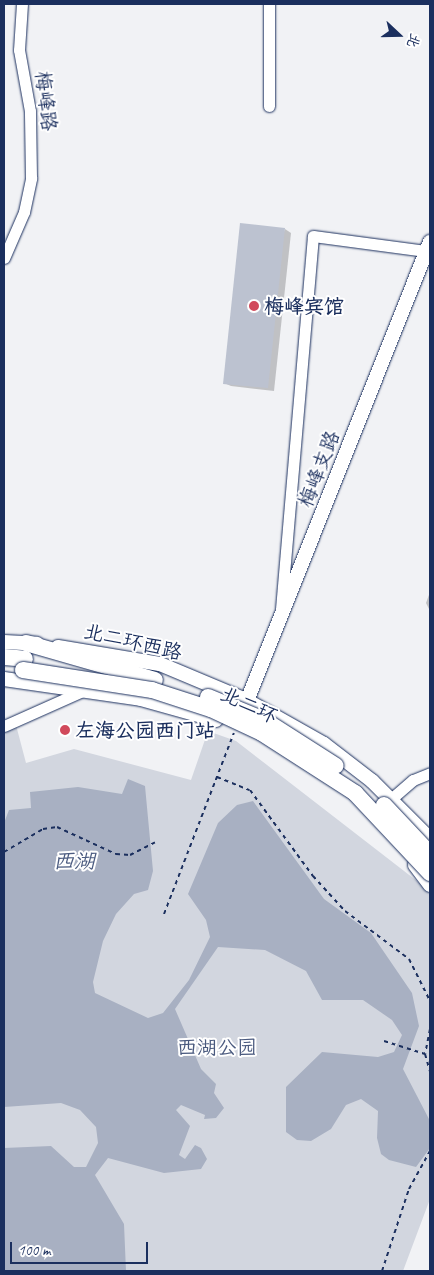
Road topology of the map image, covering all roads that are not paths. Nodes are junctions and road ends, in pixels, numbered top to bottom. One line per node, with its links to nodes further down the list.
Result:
1 (22, 4): 6 (street, 梅峰路)
2 (269, 4): 3 (street)
3 (269, 106)
4 (430, 232): 5 (main road, 梅峰支路)
5 (428, 246): 7 (main road, 梅峰支路); 7 (street)
6 (4, 258)
7 (280, 623): 15 (main road, 梅峰支路)
8 (4, 642): 10 (main road, 北二环西路)
9 (4, 657): 10 (highway, 北二环)
10 (25, 657): 11 (highway, 北二环); 13 (highway, 北二环); 13 (highway); 15 (main road, 北二环西路); 22 (highway, 北二环, bridge)
11 (4, 668)
12 (4, 679): 14 (main road)
13 (155, 680): 21 (highway, 北二环, bridge)
14 (87, 689): 16 (street); 17 (main road)
15 (248, 701): 17 (main road); 19 (main road, 北二环西路)
16 (4, 726)
17 (236, 728): 23 (main road)
18 (430, 773): 19 (street)
19 (391, 800): 20 (main road, 北二环西路)
20 (430, 839)
21 (430, 854)
22 (430, 873)
23 (430, 885)

